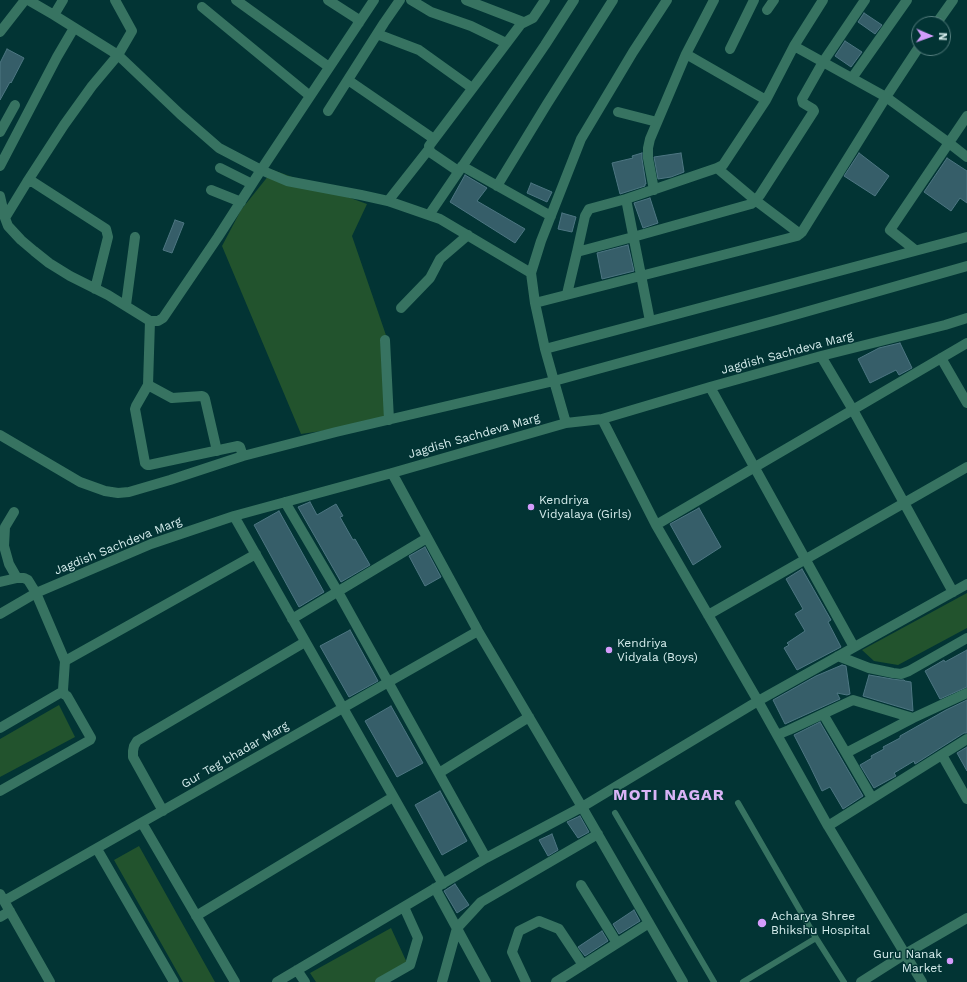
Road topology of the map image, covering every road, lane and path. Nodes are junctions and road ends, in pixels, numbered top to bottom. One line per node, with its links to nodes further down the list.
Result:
1 (24, 0): 29 (street)
2 (28, 0): 24 (street)
3 (64, 0): 24 (street)
4 (115, 0): 35 (street)
5 (236, 0): 38 (street)
6 (328, 0): 27 (street)
7 (374, 0): 27 (street)
8 (400, 0): 30 (street)
9 (412, 0): 31 (street)
10 (466, 0): 26 (street)
11 (545, 0): 26 (street)
12 (574, 0): 58 (street)
13 (614, 0): 62 (street)
14 (667, 0): 71 (street)
15 (714, 0): 34 (street)
16 (754, 0): 33 (street)
17 (774, 0): 23 (street)
18 (823, 0): 32 (street)
19 (865, 0): 37 (street)
20 (907, 0): 39 (street)
21 (953, 0): 25 (street)
22 (202, 7): 42 (street)
23 (767, 10)
24 (54, 15): 28 (street)
25 (942, 16)
26 (523, 22): 31 (street)
27 (359, 23): 38 (street)
28 (74, 28): 35 (street); 55 (street)
29 (0, 32)
30 (377, 34): 40 (street); 41 (street)
31 (506, 43): 41 (street)
32 (794, 46): 37 (street); 44 (street)
33 (730, 50)
34 (686, 54): 44 (street); 49 (street)
35 (118, 55): 59 (street); 60 (street)
36 (913, 56): 43 (street)
37 (823, 62): 39 (street); 67 (street)
38 (329, 67): 42 (street)
39 (852, 78): 43 (street)
40 (348, 80): 46 (street); 51 (street)
41 (472, 88): 51 (street)
42 (310, 96): 59 (street)
43 (886, 97): 52 (street); 73 (street)
44 (766, 100): 57 (street)
45 (15, 105): 50 (street)
46 (328, 111)
47 (618, 112): 49 (street)
48 (967, 116): 52 (street)
49 (657, 122): 64 (street)
50 (0, 132)
51 (434, 139): 53 (street)
52 (949, 143): 54 (street); 78 (street)
53 (429, 149): 58 (street); 68 (street)
54 (967, 157)
55 (0, 166)
56 (220, 168): 61 (street)
57 (717, 168): 64 (street); 67 (street)
58 (460, 169): 62 (street); 70 (street)
59 (261, 170): 61 (street); 68 (street)
60 (27, 182): 72 (street); 83 (street)
61 (252, 184): 69 (street)
62 (497, 186): 71 (street)
63 (210, 190): 69 (street)
64 (654, 190): 66 (street)
65 (0, 196): 72 (street)
66 (626, 199): 77 (street); 79 (street)
67 (755, 200): 73 (street); 77 (street)
68 (388, 201): 70 (street)
69 (241, 202): 89 (street)
70 (429, 215): 74 (street)
71 (551, 216): 81 (street)
72 (5, 218): 83 (street)
73 (800, 234): 82 (street)
74 (468, 235): 81 (street); 87 (street)
75 (967, 236): 78 (street)
76 (135, 237): 86 (street)
77 (633, 237): 79 (street); 82 (street)
78 (915, 250): 90 (street)
79 (577, 252): 84 (street)
80 (967, 266): 96 (street)
81 (531, 273): 85 (street)
82 (641, 276): 84 (street); 90 (street)
83 (95, 289): 86 (street)
84 (567, 294): 85 (street)
85 (535, 303): 93 (street)
86 (126, 305): 89 (street)
87 (402, 308)
88 (967, 318): 94 (street, Jagdish Sachdeva Marg)
89 (150, 321): 97 (street)
90 (650, 321): 93 (street)
91 (385, 340): 102 (street)
92 (967, 343): 95 (street)
93 (545, 349): 96 (street)
94 (821, 356): 98 (street, Jagdish Sachdeva Marg); 100 (street)
95 (941, 358): 99 (street); 100 (street)
96 (554, 381): 102 (street); 103 (street)
97 (148, 385): 105 (street); 105 (street)
98 (710, 387): 101 (street, Jagdish Sachdeva Marg); 107 (street)
99 (967, 403)
100 (853, 410): 107 (street); 111 (street)
101 (602, 419): 103 (street, Jagdish Sachdeva Marg); 114 (street)
102 (389, 420): 106 (street)
103 (566, 423): 109 (street, Jagdish Sachdeva Marg)
104 (0, 435): 106 (street)
105 (217, 451): 106 (street)
106 (243, 456)
107 (755, 467): 114 (street); 117 (street)
108 (967, 467): 111 (street)
109 (392, 473): 110 (street, Jagdish Sachdeva Marg); 115 (street)
110 (285, 502): 113 (street, Jagdish Sachdeva Marg); 121 (street)
111 (904, 503): 117 (street); 122 (street)
112 (14, 512): 118 (street)
113 (234, 516): 116 (street); 123 (street, Jagdish Sachdeva Marg)
114 (656, 525): 125 (street)
115 (427, 538): 121 (street); 127 (street)
116 (256, 554): 126 (street); 132 (street)
117 (806, 559): 125 (street); 130 (street)
118 (17, 578): 119 (street); 123 (street)
119 (0, 582)
120 (967, 584): 122 (street)
121 (338, 592): 126 (street); 133 (street)
122 (953, 592): 130 (street)
123 (36, 594): 124 (street, Jagdish Sachdeva Marg); 132 (street)
124 (0, 614)
125 (708, 615): 136 (street)
126 (292, 619): 129 (street)
127 (478, 631): 133 (street, Gur Teg bhadar Marg); 139 (street)
128 (967, 638): 131 (street)
129 (305, 642): 137 (street); 153 (street)
130 (854, 647): 131 (street)
131 (838, 656): 136 (street)
132 (65, 661): 135 (street)
133 (389, 682): 137 (street, Gur Teg bhadar Marg); 146 (street)
134 (967, 693): 140 (street)
135 (64, 694): 141 (street); 147 (street)
136 (758, 701): 142 (street); 152 (street)
137 (343, 708): 148 (street); 153 (street, Gur Teg bhadar Marg)
138 (823, 714): 140 (street); 142 (street); 144 (street)
139 (529, 717): 146 (street); 152 (street)
140 (913, 718): 144 (street)
141 (0, 728)
142 (777, 735): 156 (street)
143 (967, 740): 145 (street)
144 (846, 754): 149 (street)
145 (942, 755): 149 (street); 150 (street)
146 (439, 773): 159 (street)
147 (0, 791)
148 (393, 797): 160 (street); 166 (street)
149 (872, 798): 156 (street)
150 (967, 799)
151 (738, 803): 170 (lane)
152 (582, 807): 157 (street); 159 (street)
153 (163, 811): 155 (street, Gur Teg bhadar Marg)
154 (615, 813): 186 (lane)
155 (142, 823): 158 (street, Gur Teg bhadar Marg); 166 (street)
156 (828, 826): 172 (street)
157 (598, 834): 168 (street); 169 (street)
158 (97, 849): 162 (street, Gur Teg bhadar Marg); 176 (street)
159 (486, 858): 160 (street)
160 (439, 886): 163 (street); 169 (street)
161 (582, 886): 171 (street)
162 (2, 898): 164 (street)
163 (404, 907): 174 (street); 180 (street)
164 (10, 910): 165 (street); 175 (street)
165 (0, 916)
166 (196, 916): 177 (street)
167 (967, 918): 172 (street)
168 (649, 923): 171 (street); 185 (street)
169 (457, 928): 181 (street); 182 (street)
170 (816, 938): 187 (lane); 188 (lane)
171 (617, 943): 173 (street)
172 (905, 954): 189 (street); 190 (street)
173 (584, 965): 183 (street); 184 (street)
174 (297, 970): 178 (street); 179 (street)
175 (50, 982)
176 (174, 982)
177 (235, 982)
178 (277, 982)
179 (304, 982)
180 (380, 982)
181 (442, 982)
182 (486, 982)
183 (526, 982)
184 (556, 982)
185 (683, 982)
186 (714, 982)
187 (743, 982)
188 (844, 982)
189 (861, 982)
190 (922, 982)

